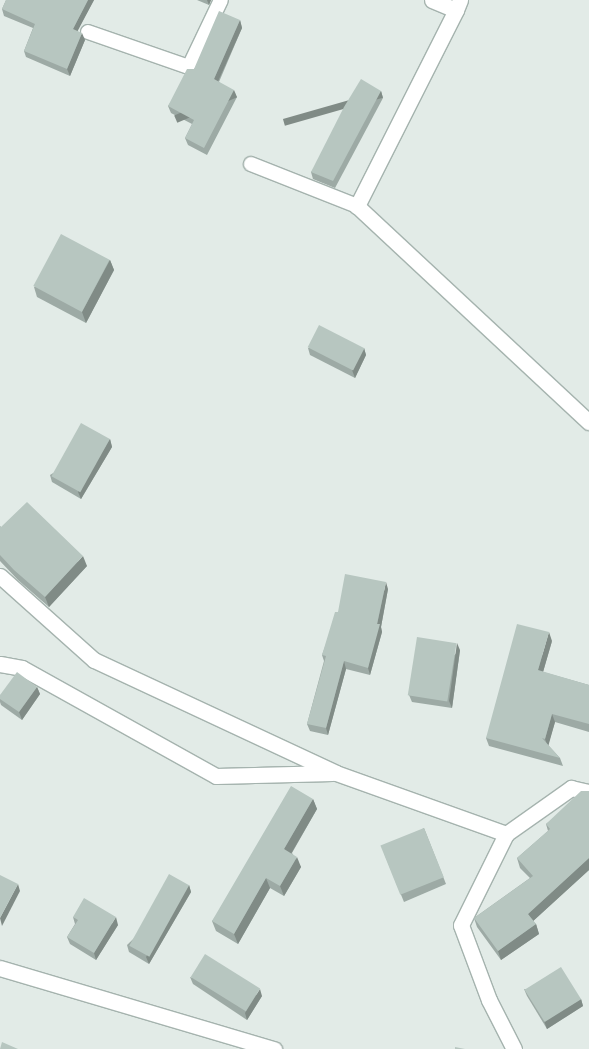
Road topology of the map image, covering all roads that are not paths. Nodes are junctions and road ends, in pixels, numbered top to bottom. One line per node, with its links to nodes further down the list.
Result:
1 (221, 0): 4 (lane)
2 (432, 0): 3 (street)
3 (458, 5): 6 (street)
4 (88, 32)
5 (251, 164): 6 (lane)
6 (357, 206): 7 (street)
7 (589, 422)
8 (0, 576): 10 (street)
9 (0, 664): 10 (street)
10 (336, 773): 12 (street)
11 (589, 792): 12 (street)
12 (506, 834): 15 (street)
13 (0, 968): 14 (street)
14 (274, 1049)
15 (514, 1049)

